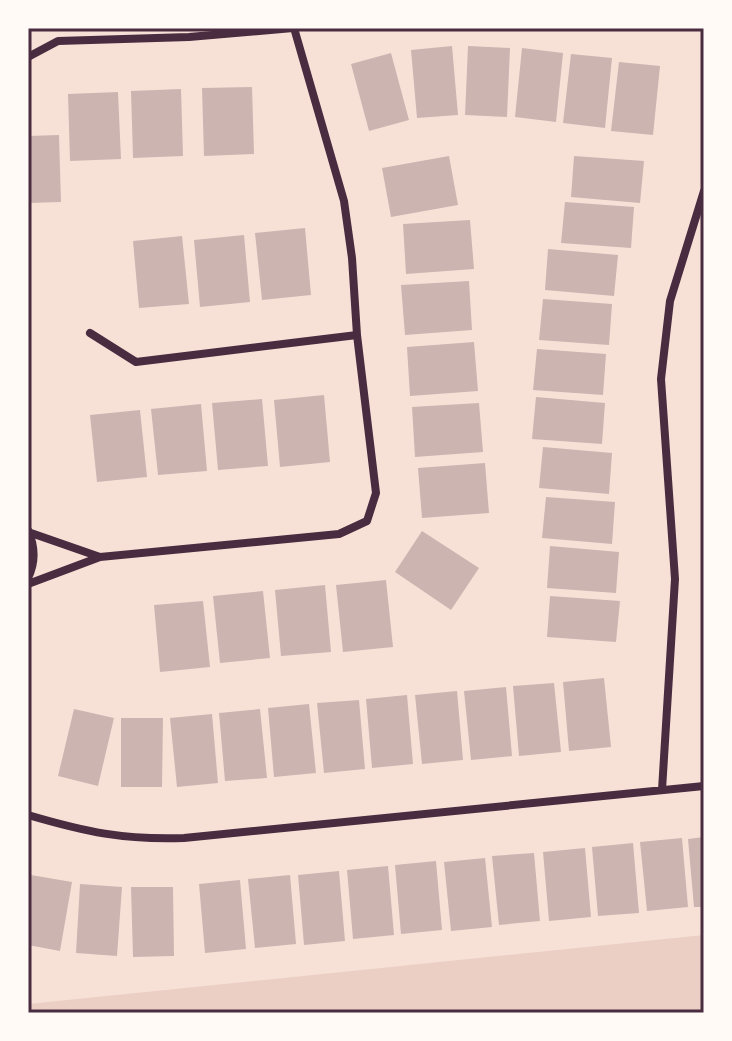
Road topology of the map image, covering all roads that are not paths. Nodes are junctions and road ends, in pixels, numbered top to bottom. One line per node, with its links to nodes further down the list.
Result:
1 (294, 28): 2 (street); 5 (street)
2 (28, 57)
3 (704, 191): 10 (street)
4 (90, 333): 5 (street)
5 (357, 335): 7 (street)
6 (29, 531): 7 (street); 8 (street)
7 (100, 557): 8 (street)
8 (28, 581)
9 (704, 786): 10 (street)
10 (662, 790): 11 (street)
11 (28, 815)

